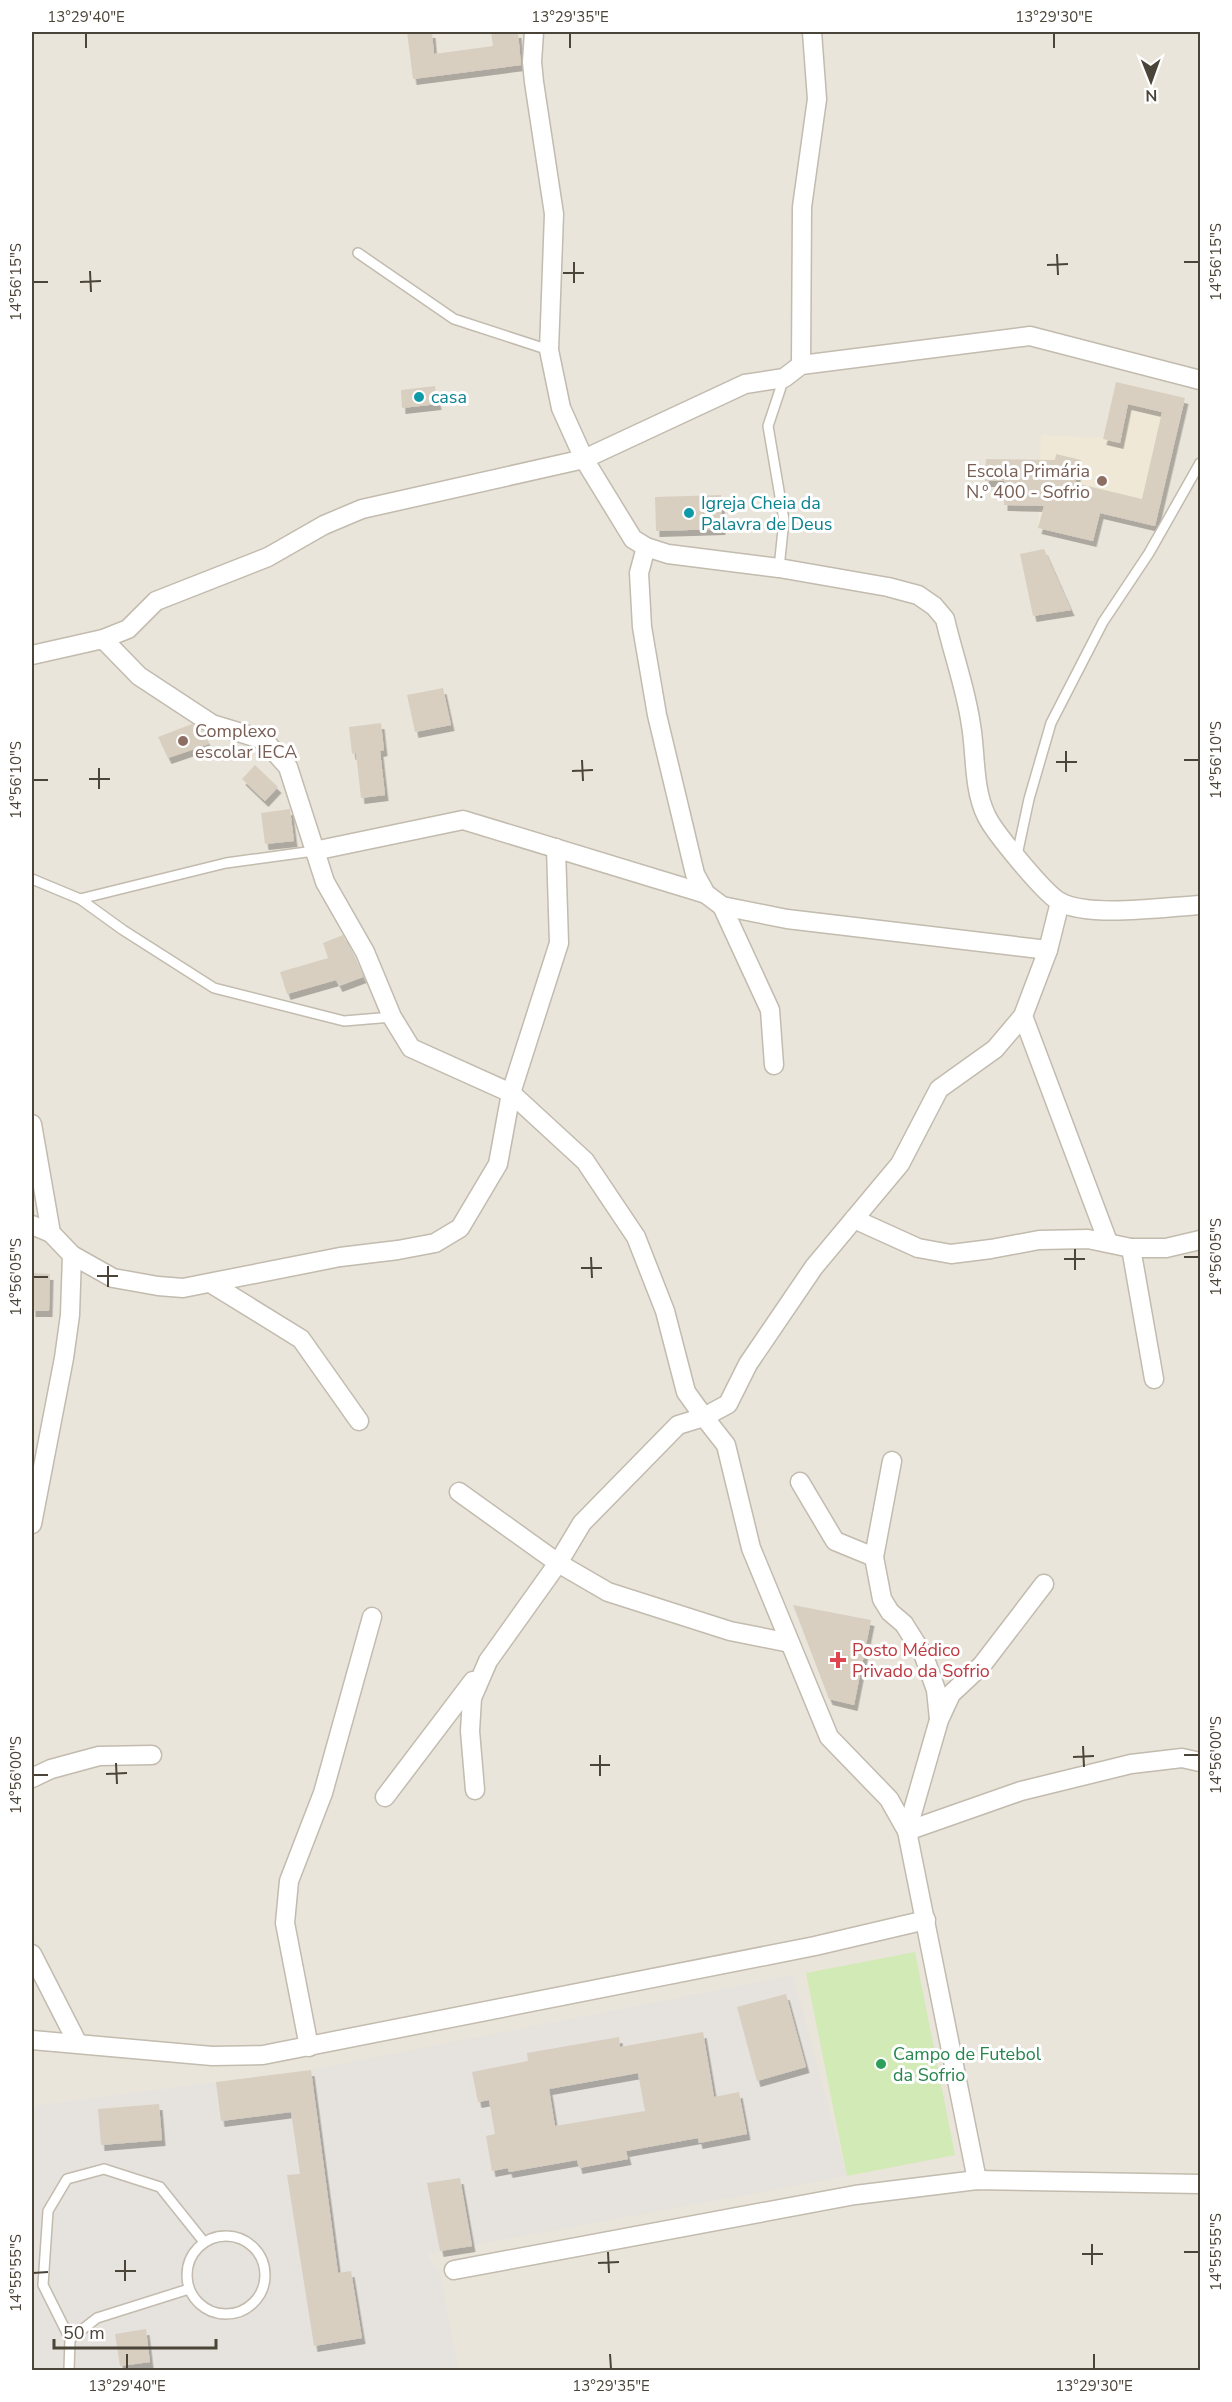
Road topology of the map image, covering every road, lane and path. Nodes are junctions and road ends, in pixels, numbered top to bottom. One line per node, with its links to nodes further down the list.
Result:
1 (534, 32): 4 (street)
2 (812, 32): 5 (street)
3 (358, 253): 4 (lane)
4 (549, 350): 8 (street)
5 (801, 365): 6 (street); 7 (street)
6 (784, 378): 8 (street); 11 (lane)
7 (1200, 380)
8 (584, 459): 10 (street); 12 (street)
9 (1200, 463): 16 (lane)
10 (646, 547): 11 (street); 18 (street)
11 (779, 568): 16 (street)
12 (103, 639): 13 (street); 15 (street)
13 (32, 655)
14 (556, 848): 15 (street); 18 (street); 27 (street)
15 (314, 851): 19 (lane); 25 (street)
16 (1017, 855): 20 (street)
17 (32, 879): 19 (lane)
18 (706, 894): 22 (street)
19 (80, 899): 25 (lane)
20 (1060, 902): 21 (street); 23 (street)
21 (1200, 905)
22 (722, 906): 23 (street); 26 (street)
23 (1048, 950): 24 (street)
24 (1023, 1016): 29 (street); 33 (street)
25 (392, 1017): 27 (street)
26 (774, 1065)
27 (511, 1093): 36 (street); 38 (street)
28 (32, 1124): 31 (street)
29 (854, 1220): 33 (street); 38 (street)
30 (32, 1225): 31 (street)
31 (51, 1233): 35 (street)
32 (1200, 1240): 34 (street)
33 (1108, 1242): 34 (street)
34 (1131, 1248): 37 (street)
35 (72, 1255): 36 (street); 43 (street)
36 (213, 1284): 39 (street)
37 (1154, 1379)
38 (704, 1417): 45 (street); 48 (street)
39 (359, 1420)
40 (892, 1461): 44 (street)
41 (800, 1482): 44 (street)
42 (459, 1492): 45 (street)
43 (32, 1524)
44 (874, 1557): 50 (street)
45 (558, 1563): 48 (street); 49 (street)
46 (1044, 1584): 50 (street)
47 (372, 1617): 61 (street)
48 (790, 1643): 56 (street)
49 (488, 1662): 54 (street); 55 (street)
50 (939, 1720): 56 (street)
51 (152, 1755): 53 (street)
52 (1200, 1762): 56 (street)
53 (32, 1778)
54 (475, 1790)
55 (385, 1797)
56 (907, 1832): 57 (street)
57 (926, 1920): 61 (street); 62 (street)
58 (32, 1954): 60 (street)
59 (32, 2040): 60 (street)
60 (77, 2042): 61 (street)
61 (309, 2047)
62 (977, 2180): 63 (street); 65 (street)
63 (1200, 2184)
64 (204, 2242): 66 (lane); 66 (lane); 67 (lane)
65 (454, 2270)
66 (189, 2289): 67 (lane)
67 (70, 2339): 68 (lane)
68 (69, 2370)

